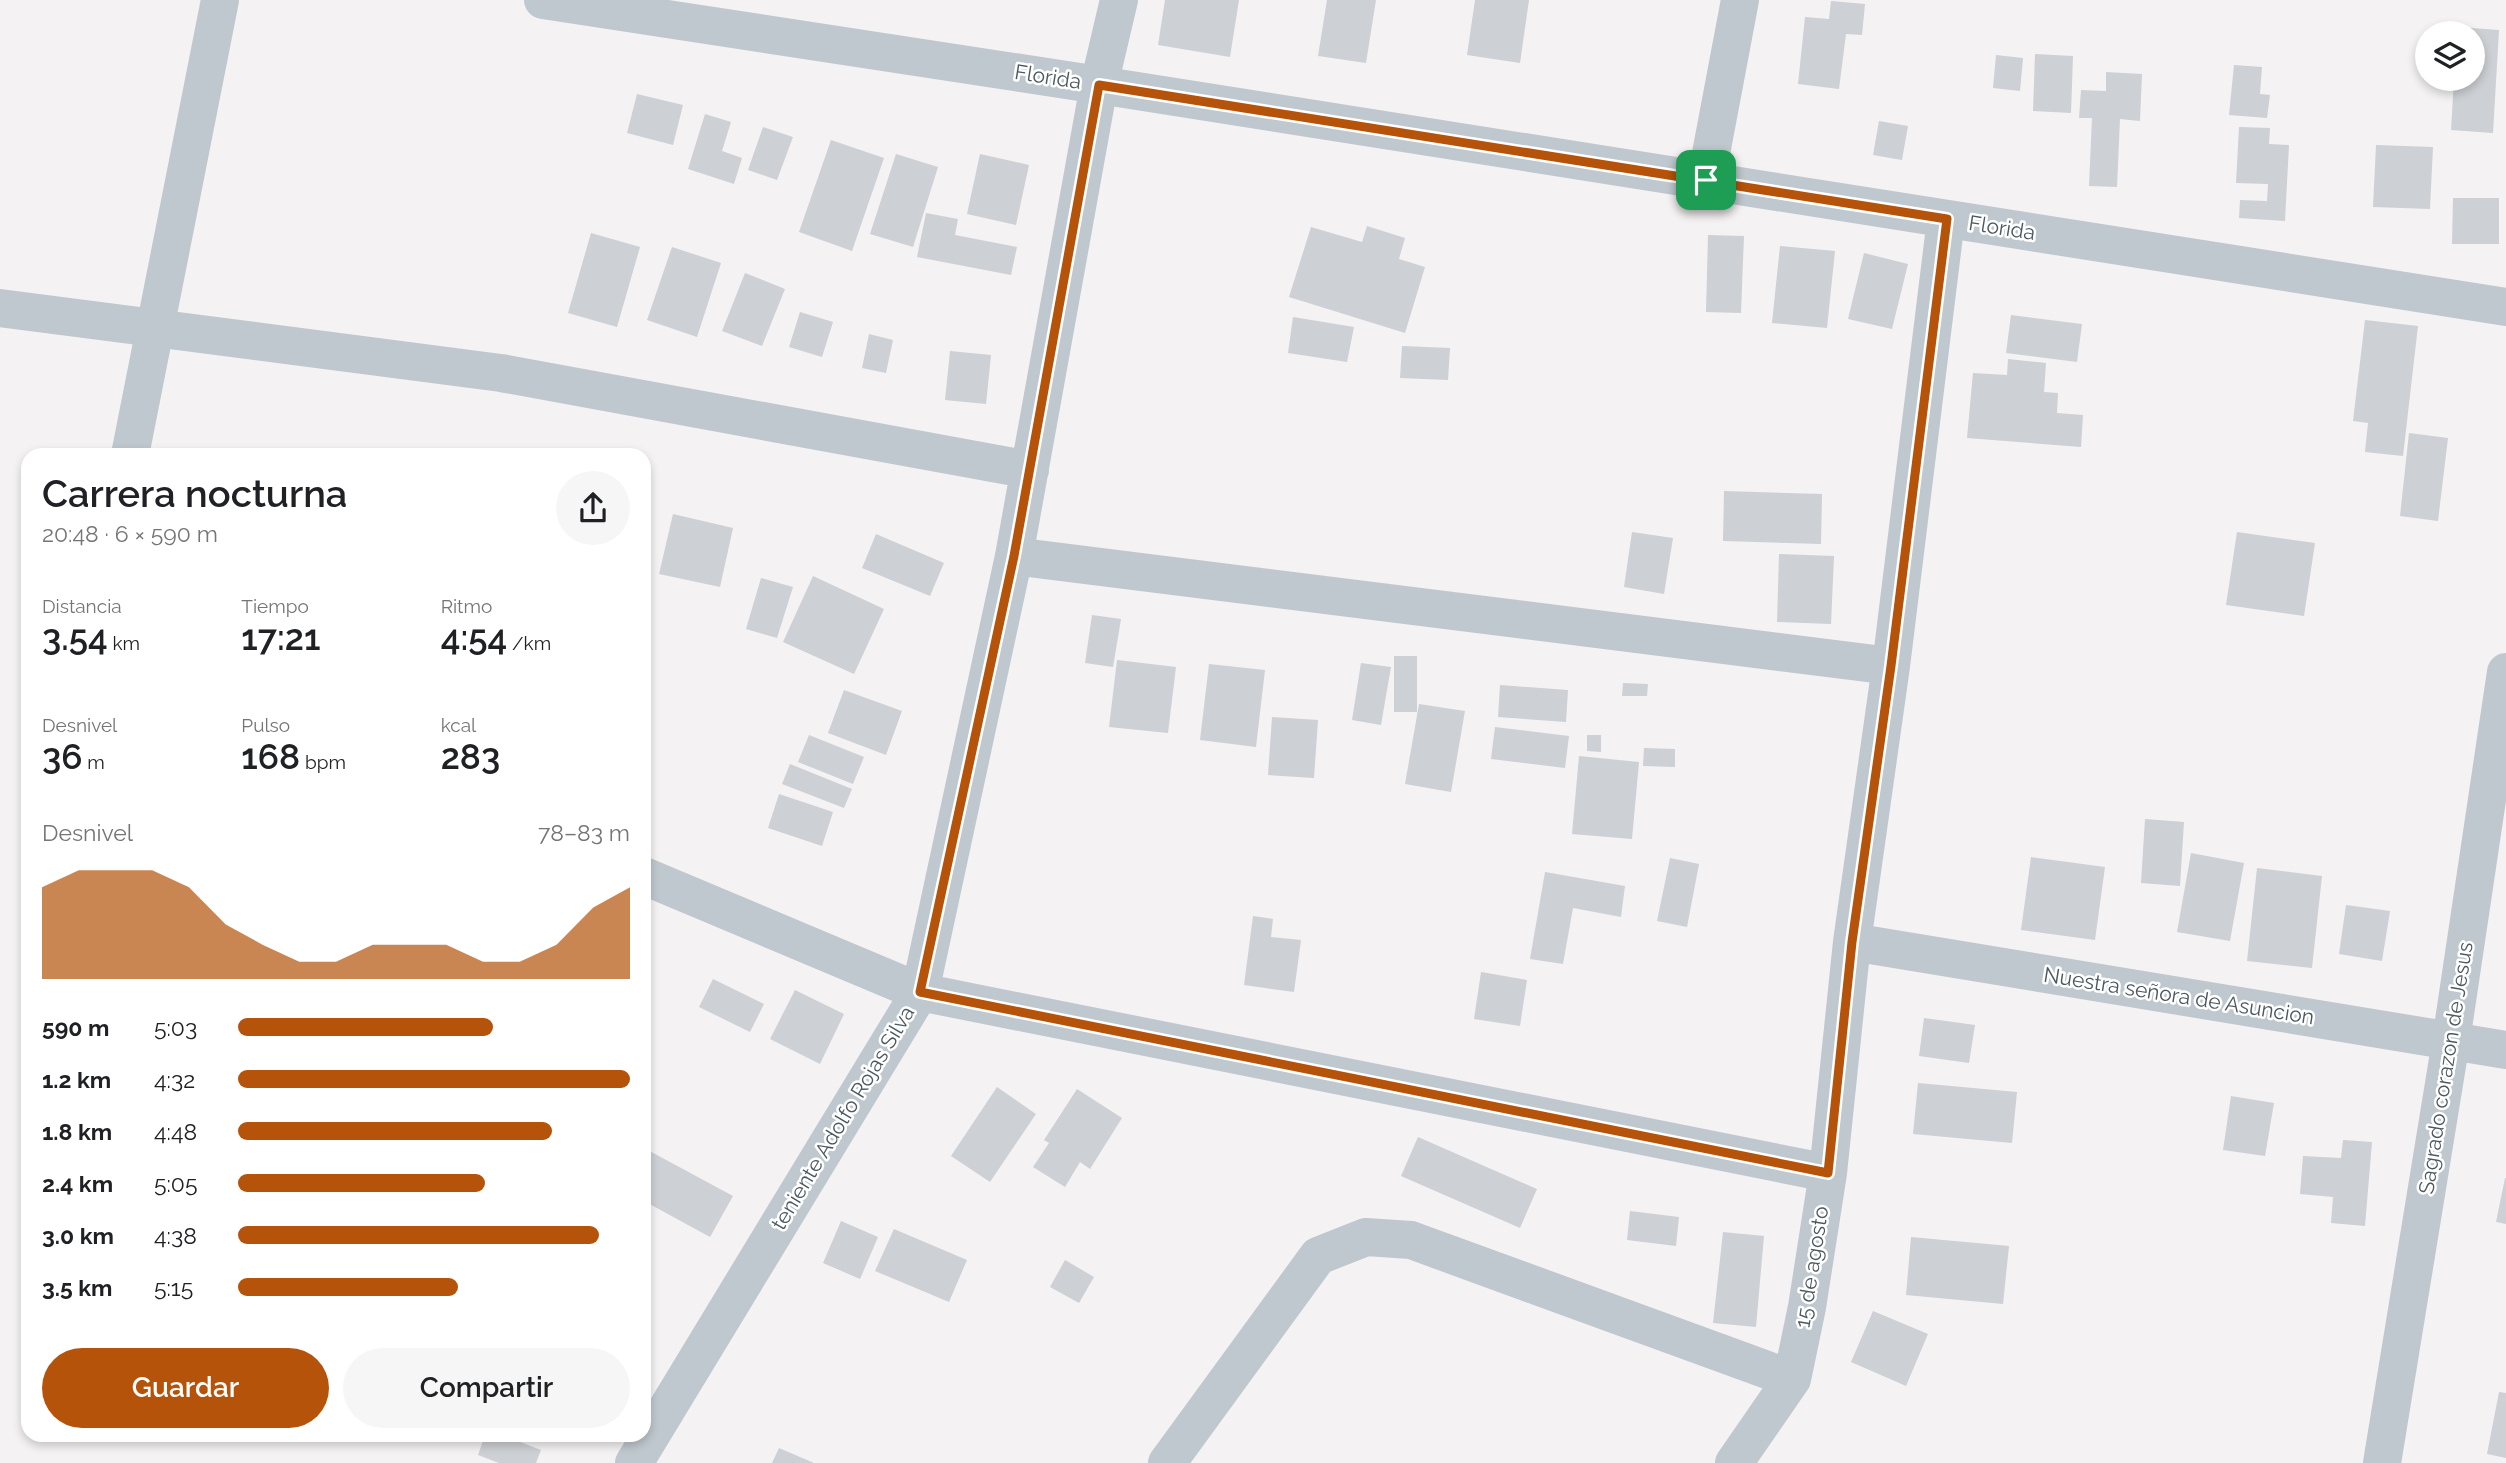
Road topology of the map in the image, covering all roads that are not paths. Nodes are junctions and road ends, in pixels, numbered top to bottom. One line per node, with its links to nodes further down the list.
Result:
1 (220, 0): 11 (street)
2 (543, 0): 5 (street, Florida)
3 (1119, 0): 6 (street, teniente Adolfo Rojas Silva)
4 (1740, 0): 7 (street)
5 (637, 7): 6 (street, Florida)
6 (1099, 85): 7 (street, Florida); 13 (street, teniente Adolfo Rojas Silva)
7 (1706, 180): 8 (street, Florida)
8 (1947, 219): 9 (street, Florida); 15 (street, 15 de agosto)
9 (2506, 307)
10 (0, 308): 11 (street)
11 (155, 328): 12 (street); 13 (street)
12 (131, 448)
13 (1030, 470): 14 (street, teniente Adolfo Rojas Silva)
14 (1014, 556): 15 (street); 19 (street, teniente Adolfo Rojas Silva)
15 (1891, 666): 18 (street, 15 de agosto)
16 (2506, 672): 20 (street, Sagrado corazon de Jesus)
17 (651, 879): 19 (street)
18 (1852, 942): 20 (street, Nuestra señora de Asuncion); 22 (street, 15 de agosto)
19 (920, 992): 22 (street); 24 (street, teniente Adolfo Rojas Silva)
20 (2451, 1041): 21 (street, Nuestra señora de Asuncion); 29 (street, Sagrado corazon de Jesus)
21 (2506, 1050)
22 (1828, 1173): 23 (street, 15 de agosto)
23 (1792, 1379): 27 (street); 28 (street, 15 de agosto)
24 (651, 1435)
25 (647, 1442): 26 (street, teniente Adolfo Rojas Silva)
26 (634, 1463)
27 (1167, 1463)
28 (1734, 1463)
29 (2382, 1463)

